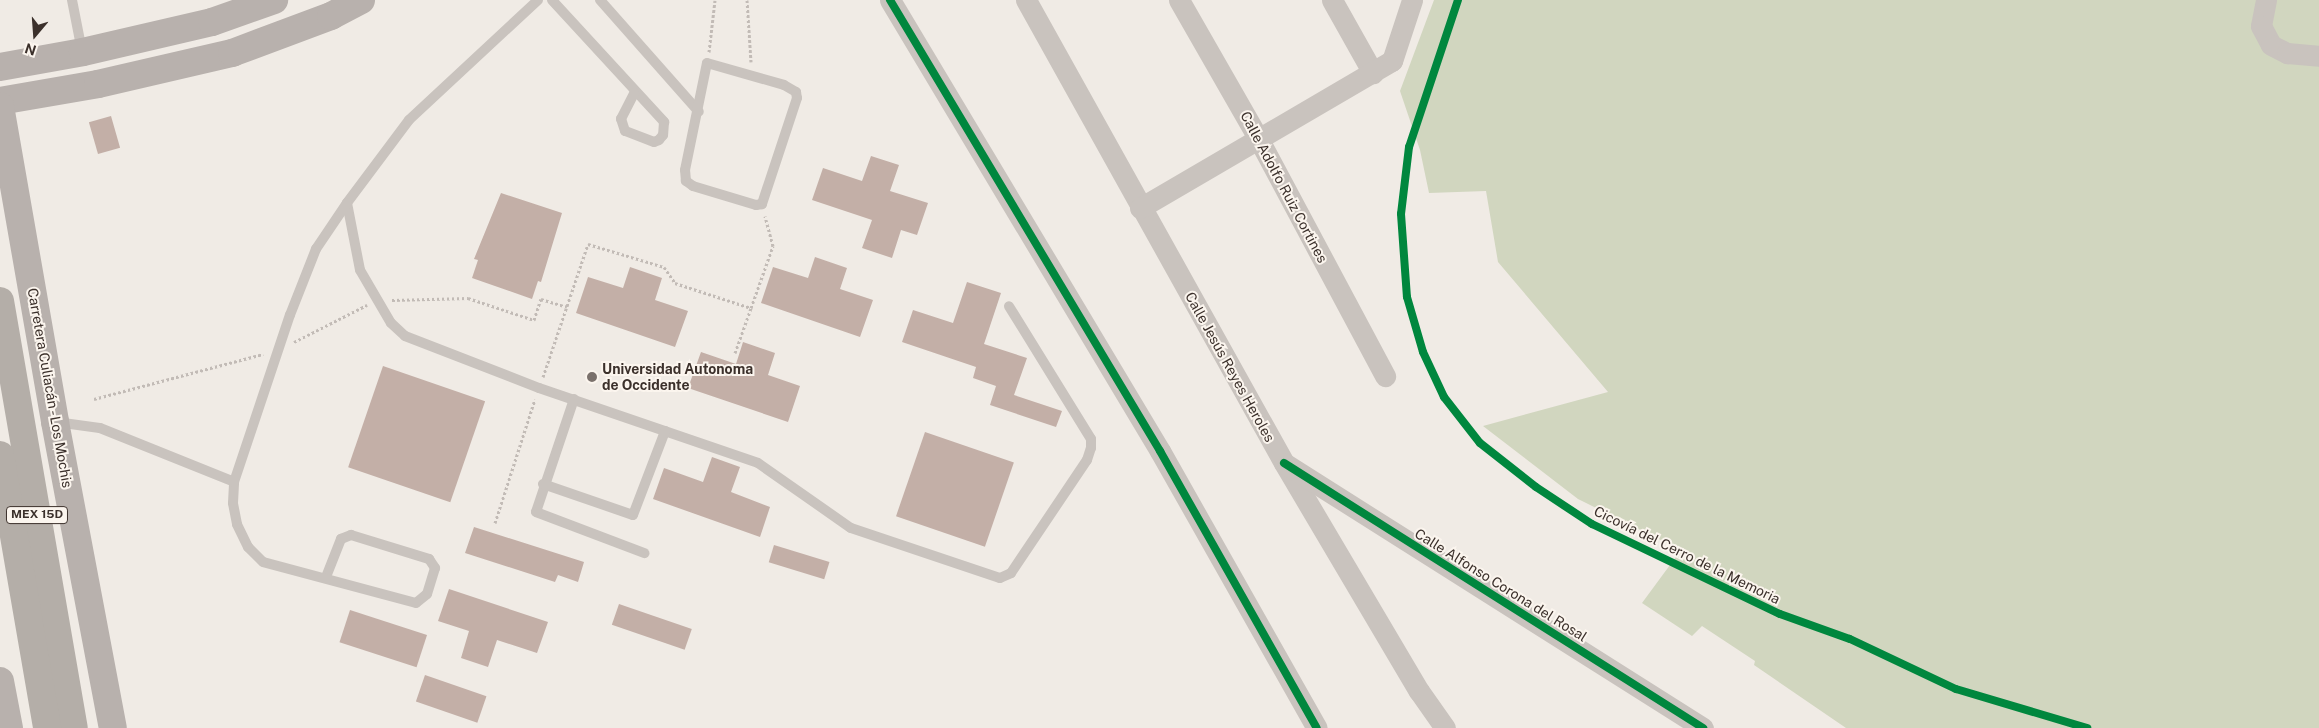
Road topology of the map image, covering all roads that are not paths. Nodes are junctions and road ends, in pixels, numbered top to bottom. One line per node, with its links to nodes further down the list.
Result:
1 (72, 0): 13 (lane)
2 (274, 0): 13 (main road)
3 (361, 0): 18 (main road)
4 (538, 0): 23 (lane)
5 (552, 0): 17 (lane)
6 (600, 0): 20 (lane)
7 (890, 0): 42 (street)
8 (1026, 0): 24 (street, Calle Jesús Reyes Heroles)
9 (1180, 0): 21 (street, Calle Adolfo Ruiz Cortines)
10 (1332, 0): 16 (street)
11 (1412, 0): 16 (street)
12 (2266, 0): 14 (street)
13 (83, 52): 15 (main road)
14 (2319, 56)
15 (0, 67)
16 (1373, 73): 21 (street)
17 (634, 93): 17 (lane)
18 (0, 101)
19 (0, 106): 22 (main road, Carretera Culiacán - Los Mochis)
20 (699, 112): 20 (lane)
21 (1258, 138): 24 (street); 27 (street, Calle Adolfo Ruiz Cortines)
22 (6, 164): 29 (main road, Carretera Culiacán - Los Mochis)
23 (347, 203): 28 (lane); 33 (lane)
24 (1140, 208): 32 (street, Calle Jesús Reyes Heroles)
25 (0, 301): 40 (highway, MEX 15D)
26 (1009, 306): 30 (lane)
27 (1385, 376)
28 (574, 399): 30 (lane); 34 (lane)
29 (54, 422): 33 (lane); 41 (main road, Carretera Culiacán - Los Mochis)
30 (665, 431): 34 (lane)
31 (0, 455): 39 (highway, MEX 15D)
32 (1284, 463): 43 (street, Calle Jesús Reyes Heroles); 44 (street, Calle Alfonso Corona del Rosal)
33 (234, 482): 36 (lane)
34 (543, 484): 35 (lane)
35 (644, 553)
36 (326, 577): 36 (lane)
37 (0, 681): 38 (main road)
38 (9, 728)
39 (47, 728)
40 (74, 728)
41 (113, 728)
42 (1317, 728)
43 (1445, 728)
44 (1703, 728)

